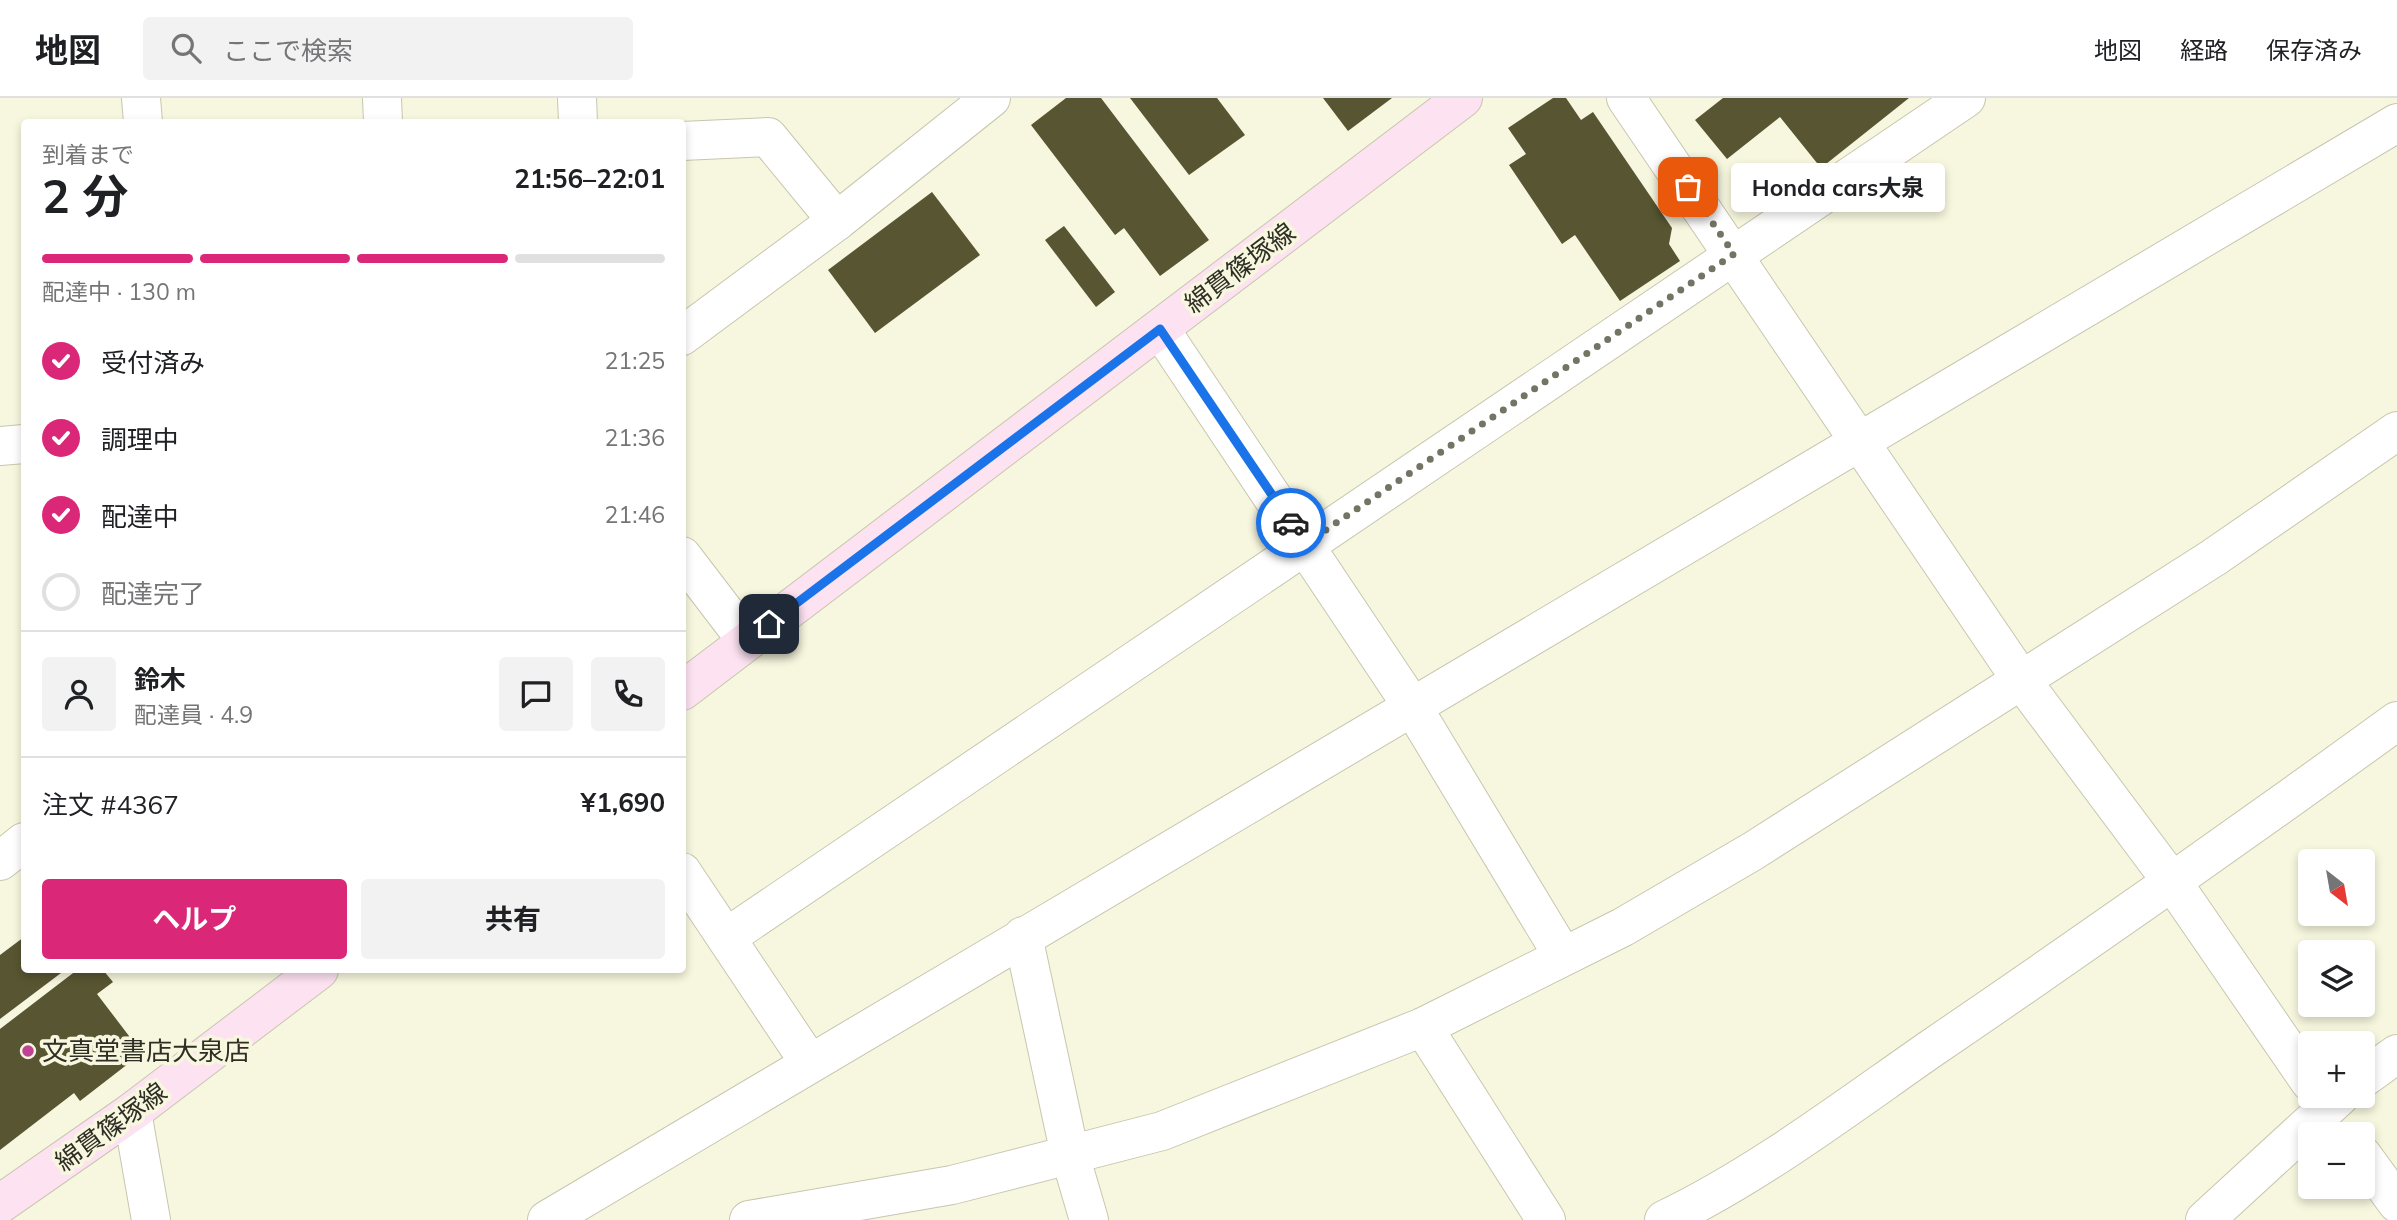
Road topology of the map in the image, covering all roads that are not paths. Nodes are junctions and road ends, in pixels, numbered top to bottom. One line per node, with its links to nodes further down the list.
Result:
1 (141, 98): 8 (street)
2 (382, 98): 9 (street)
3 (577, 98): 10 (street)
4 (991, 98): 13 (street)
5 (1464, 98): 15 (main road, 綿貫篠塚線)
6 (1626, 98): 14 (street)
7 (1966, 98): 14 (street)
8 (143, 119)
9 (383, 119)
10 (578, 119)
11 (2397, 123): 18 (street)
12 (686, 141): 13 (street)
13 (837, 221): 16 (street)
14 (1734, 254): 18 (street); 21 (street)
15 (1160, 329): 21 (street); 23 (main road, 綿貫篠塚線)
16 (686, 333)
17 (2397, 431): 24 (street)
18 (1861, 442): 24 (street); 26 (street)
19 (21, 444): 20 (street)
20 (0, 446)
21 (1305, 544): 26 (street); 33 (street)
22 (686, 561): 23 (street)
23 (747, 641): 25 (main road, 綿貫篠塚線)
24 (2022, 681): 31 (street); 34 (street)
25 (686, 688)
26 (1412, 706): 32 (street); 34 (street)
27 (2397, 721): 31 (street)
28 (21, 844): 29 (street)
29 (0, 861)
30 (686, 878): 33 (street)
31 (2173, 883): 38 (street); 52 (street)
32 (1023, 936): 39 (street); 43 (street)
33 (727, 937): 39 (street)
34 (1563, 956): 36 (street)
35 (315, 973): 42 (main road, 綿貫篠塚線)
36 (1423, 1027): 43 (street); 51 (street)
37 (2397, 1054): 40 (street)
38 (2298, 1060)
39 (809, 1062): 48 (street)
40 (2375, 1070)
41 (2322, 1108): 53 (street)
42 (132, 1112): 46 (main road, 綿貫篠塚線); 47 (street)
43 (1070, 1155): 49 (street); 50 (street)
44 (2375, 1173): 45 (street)
45 (2397, 1203)
46 (0, 1204)
47 (151, 1220)
48 (547, 1220)
49 (749, 1220)
50 (1089, 1220)
51 (1546, 1220)
52 (1664, 1220)
53 (2205, 1220)

